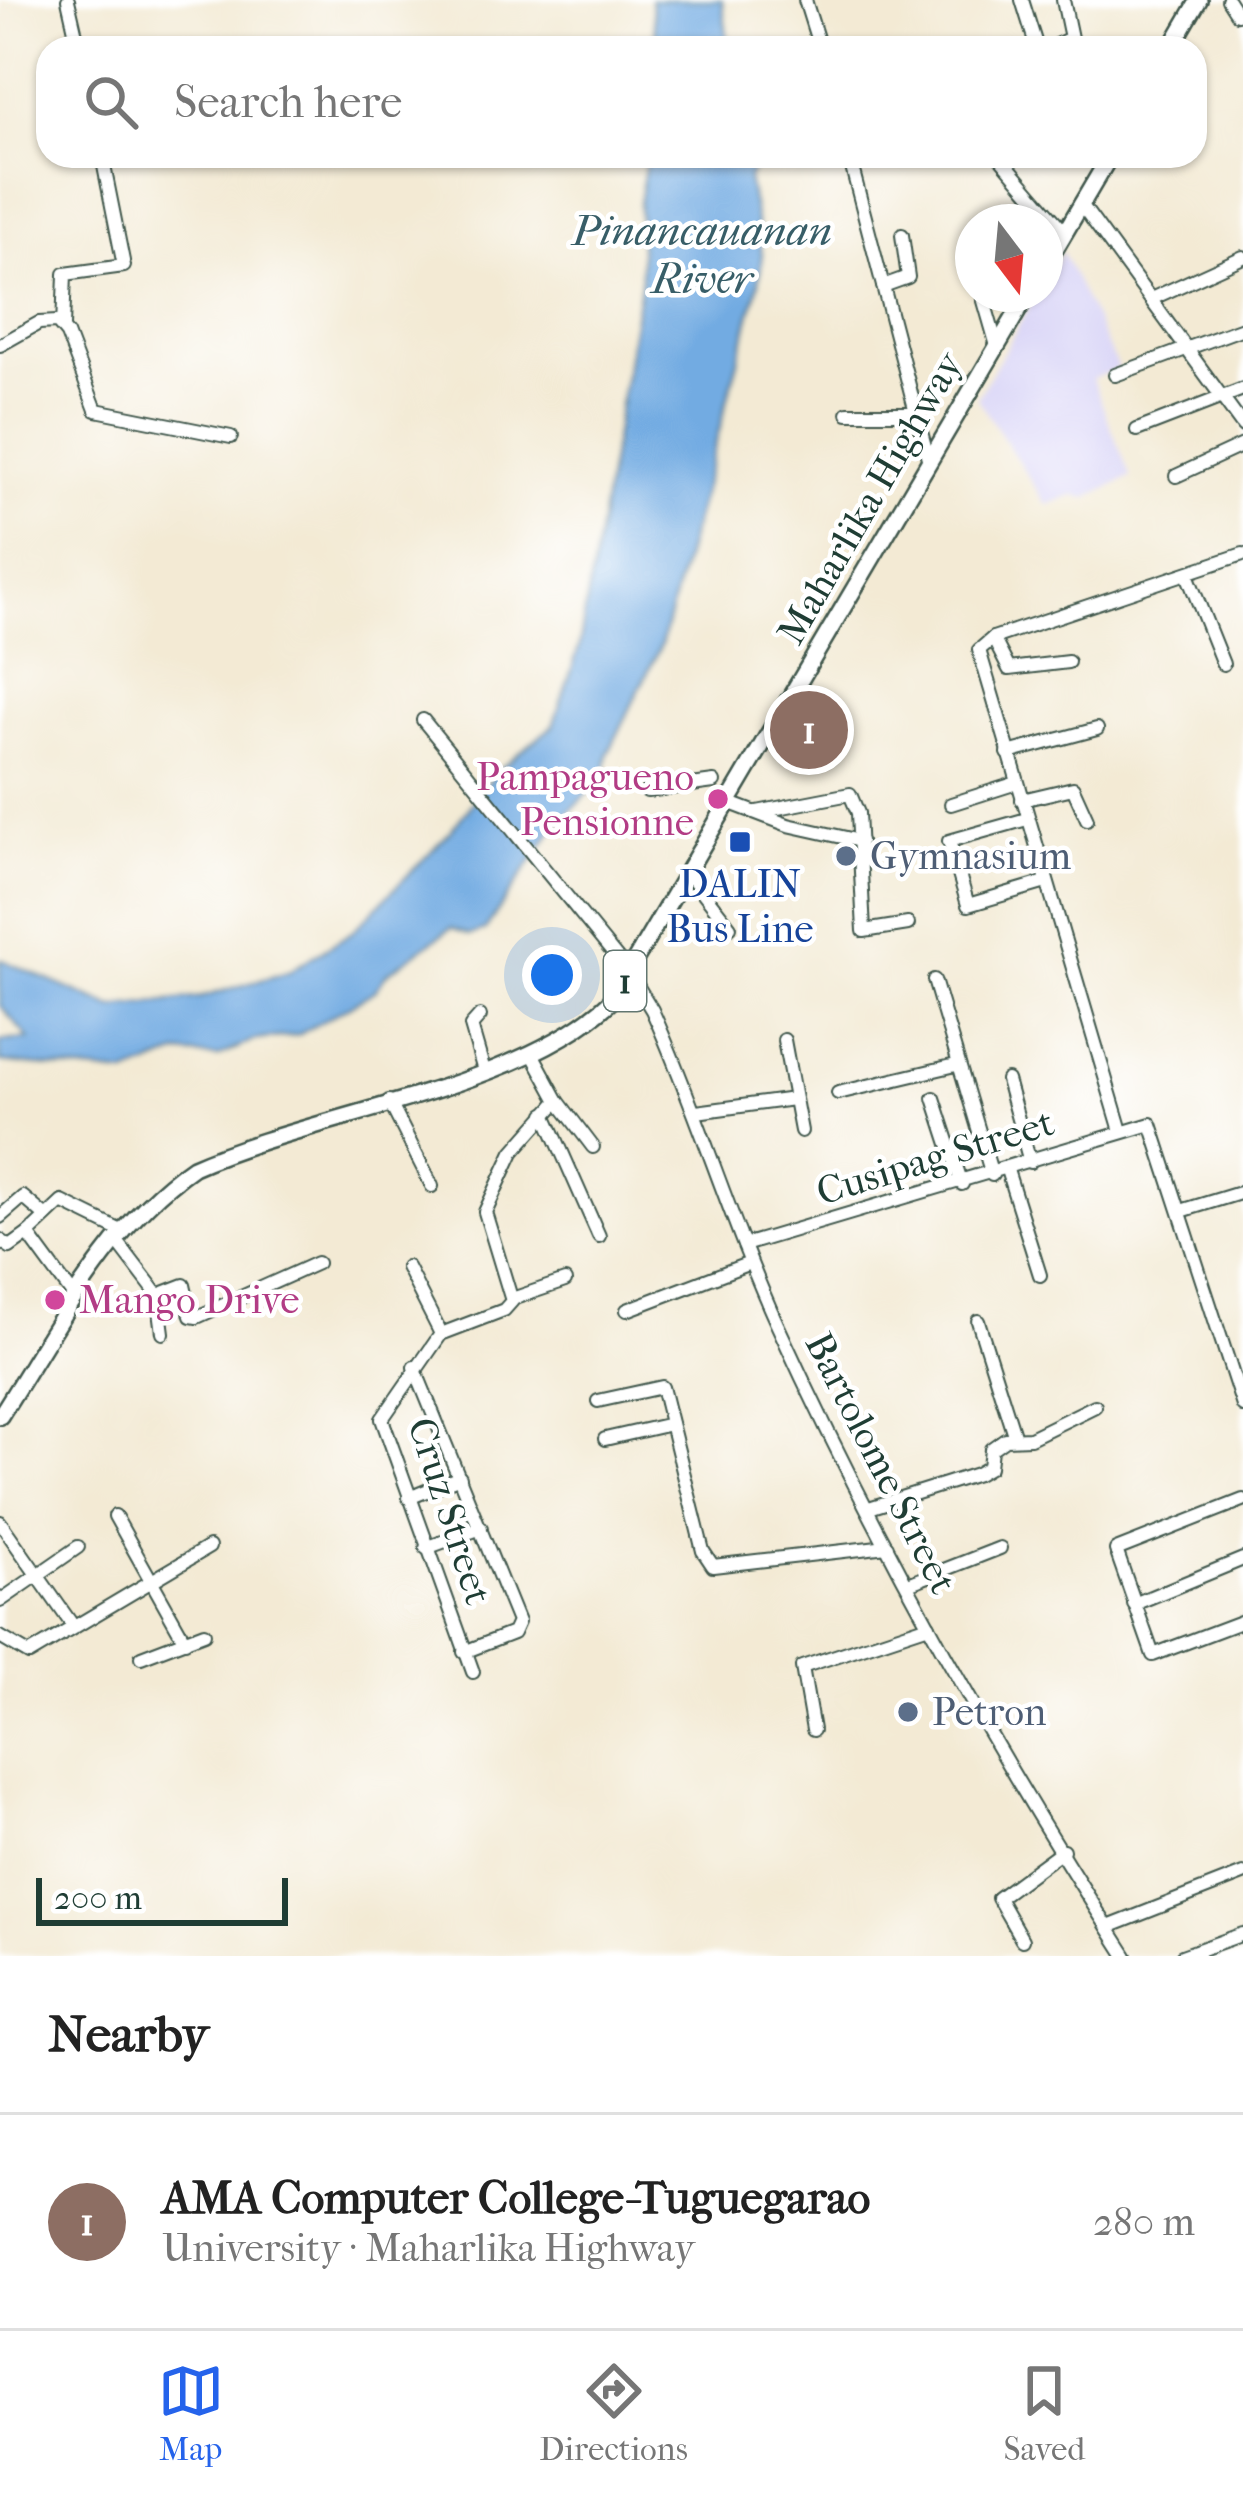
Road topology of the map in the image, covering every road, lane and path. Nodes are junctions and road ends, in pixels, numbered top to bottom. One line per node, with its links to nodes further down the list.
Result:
1 (68, 0): 8 (street)
2 (805, 0): 9 (street)
3 (1022, 0): 10 (street)
4 (1063, 0): 11 (street)
5 (1228, 0): 7 (street)
6 (1198, 1): 12 (main road)
7 (1243, 12)
8 (76, 36)
9 (816, 36)
10 (1032, 36)
11 (1071, 36)
12 (1178, 36)
13 (104, 168): 26 (street)
14 (852, 168): 22 (street)
15 (1009, 168): 18 (street)
16 (1098, 168): 17 (main road)
17 (1081, 204): 18 (main road); 23 (street)
18 (1065, 233): 20 (main road)
19 (902, 235): 22 (street)
20 (1063, 236)
21 (1243, 256): 23 (street)
22 (883, 286): 35 (street)
23 (1151, 299): 30 (street)
24 (988, 312): 29 (street)
25 (1018, 312): 29 (main road, Maharlika Highway / 1)
26 (63, 327): 28 (street); 38 (street)
27 (1243, 328): 30 (street)
28 (0, 345)
29 (998, 346): 40 (main road, Maharlika Highway / 1)
30 (1184, 350): 31 (street); 33 (street)
31 (1114, 375)
32 (1243, 389): 33 (street)
33 (1220, 397): 36 (street); 37 (street)
34 (848, 413): 35 (street)
35 (916, 413): 40 (street)
36 (1243, 426)
37 (1137, 430)
38 (231, 437)
39 (1243, 445): 41 (street)
40 (929, 462): 51 (main road, Maharlika Highway / 1)
41 (1176, 476)
42 (1243, 554): 43 (street)
43 (1187, 574): 44 (street); 46 (street)
44 (993, 638): 45 (street); 49 (street)
45 (1068, 662)
46 (1223, 664)
47 (423, 720): 63 (street, Bartolome Street)
48 (1097, 729): 49 (street)
49 (1008, 753): 50 (street)
50 (1017, 783): 53 (street); 54 (street)
51 (728, 789): 52 (street); 55 (street); 59 (main road, Maharlika Highway / 1)
52 (646, 791)
53 (1022, 800): 56 (street); 57 (street)
54 (951, 804)
55 (757, 812): 58 (street); 58 (street)
56 (1028, 819): 60 (street); 60 (street)
57 (1087, 820)
58 (860, 841): 61 (street)
59 (689, 874): 62 (street); 63 (main road, Maharlika Highway / 1)
60 (1046, 881): 79 (street)
61 (908, 924)
62 (730, 926)
63 (630, 974): 67 (main road, Maharlika Highway / 1); 76 (street, Bartolome Street)
64 (934, 980): 68 (street)
65 (480, 1016): 69 (street)
66 (784, 1040): 73 (street)
67 (532, 1055): 69 (main road, Maharlika Highway / 1); 75 (street)
68 (956, 1064): 71 (street); 83 (street)
69 (484, 1071): 74 (main road, Maharlika Highway / 1)
70 (1007, 1080): 81 (street)
71 (838, 1093)
72 (934, 1098): 84 (street)
73 (794, 1099): 76 (street); 78 (street)
74 (389, 1101): 85 (street); 91 (main road, Maharlika Highway / 1)
75 (558, 1101): 77 (street); 80 (street)
76 (696, 1112): 94 (street, Bartolome Street)
77 (545, 1114): 92 (street); 102 (street)
78 (801, 1131)
79 (1121, 1131): 81 (street, Cusipag Street); 87 (street, Cusipag Street)
80 (592, 1147)
81 (1030, 1162): 82 (street, Cusipag Street)
82 (1007, 1170): 83 (street, Cusipag Street); 98 (street)
83 (992, 1174): 84 (street, Cusipag Street)
84 (962, 1184): 94 (street, Cusipag Street)
85 (432, 1186)
86 (1243, 1192): 87 (street)
87 (1180, 1211): 108 (street)
88 (45, 1216): 89 (street); 90 (street); 91 (street)
89 (0, 1217)
90 (28, 1234): 93 (street); 101 (street)
91 (120, 1236): 100 (street); 101 (main road, Maharlika Highway / 1)
92 (599, 1236)
93 (0, 1240)
94 (744, 1245): 96 (street, Bartolome Street)
95 (317, 1263): 100 (street)
96 (750, 1263): 103 (street); 120 (street, Bartolome Street)
97 (406, 1267): 106 (street)
98 (1040, 1275)
99 (565, 1281): 102 (street, Cruz Street)
100 (158, 1295): 105 (street)
101 (75, 1298): 113 (main road, Maharlika Highway / 1)
102 (512, 1299): 106 (street, Cruz Street)
103 (627, 1310)
104 (978, 1321): 115 (street)
105 (163, 1333)
106 (441, 1334): 109 (street, Cruz Street)
107 (1243, 1354): 108 (street)
108 (1227, 1360): 112 (street)
109 (414, 1367): 117 (street); 118 (street, Cruz Street)
110 (598, 1401): 114 (street)
111 (1095, 1406): 115 (street)
112 (1243, 1406)
113 (0, 1416)
114 (671, 1424): 116 (street); 125 (street)
115 (1015, 1438): 120 (street)
116 (605, 1439)
117 (460, 1477): 118 (street); 123 (street)
118 (409, 1498): 127 (street, Cruz Street)
119 (1243, 1500): 134 (street)
120 (869, 1508): 125 (street, Bartolome Street)
121 (115, 1516): 131 (street)
122 (0, 1522): 130 (street)
123 (481, 1528): 127 (street); 141 (street)
124 (209, 1546): 131 (street)
125 (887, 1546): 132 (street, Bartolome Street)
126 (78, 1547): 130 (street)
127 (427, 1548): 141 (street, Cruz Street)
128 (1000, 1548): 132 (street)
129 (1243, 1559): 134 (street)
130 (38, 1573): 133 (street); 137 (street)
131 (152, 1577): 137 (street); 140 (street)
132 (908, 1584): 136 (street, Bartolome Street)
133 (0, 1601)
134 (1134, 1604): 135 (street)
135 (1243, 1621)
136 (929, 1625): 144 (street); 145 (street, Bartolome Street)
137 (73, 1626): 139 (street)
138 (204, 1633): 140 (street)
139 (0, 1637)
140 (185, 1641): 142 (street)
141 (464, 1652): 143 (street, Cruz Street)
142 (141, 1657)
143 (473, 1672)
144 (813, 1730)
145 (1063, 1850): 147 (street, Bartolome Street); 149 (street)
146 (1243, 1874): 147 (street)
147 (1108, 1927): 150 (street, Bartolome Street)
148 (1243, 1934): 151 (street)
149 (1022, 1940)
150 (1126, 1956)
151 (1182, 1956)

